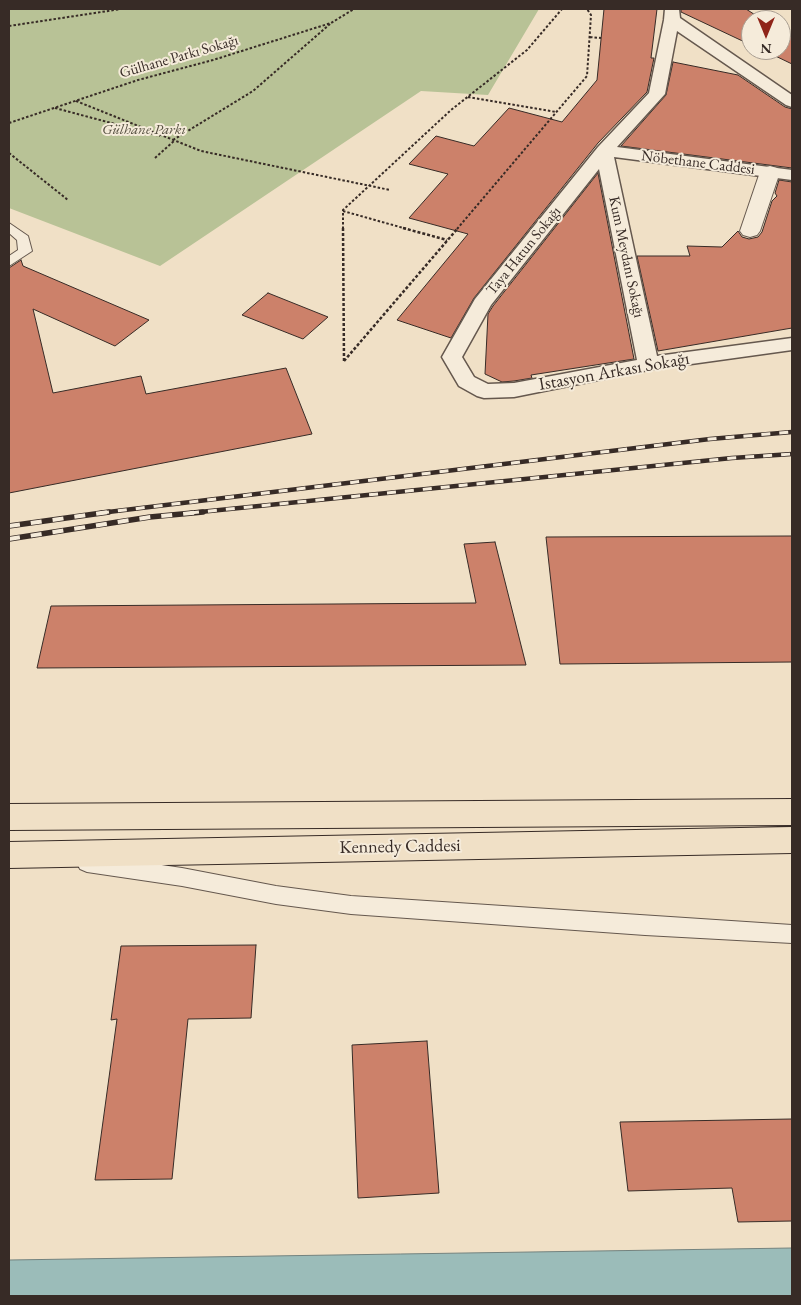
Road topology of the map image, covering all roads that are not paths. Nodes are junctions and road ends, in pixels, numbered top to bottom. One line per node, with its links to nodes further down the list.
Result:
1 (672, 14): 2 (street); 3 (street, Taya Hatun Sokağı)
2 (792, 102)
3 (604, 150): 4 (street, Nöbethane Caddesi); 10 (street, Taya Hatun Sokağı); 11 (street, Kum Meydanı Sokağı)
4 (770, 172): 5 (street, Nöbethane Caddesi); 7 (street)
5 (792, 175)
6 (9, 227): 8 (lane)
7 (750, 231)
8 (9, 262)
9 (792, 344): 11 (street, Istasyon Arkası Sokağı)
10 (452, 357): 11 (street, Istasyon Arkası Sokağı)
11 (648, 364)
12 (792, 812): 13 (main road, Kennedy Caddesi)
13 (9, 817)
14 (792, 840): 15 (main road, Kennedy Caddesi)
15 (18, 854): 16 (lane)
16 (792, 934)

